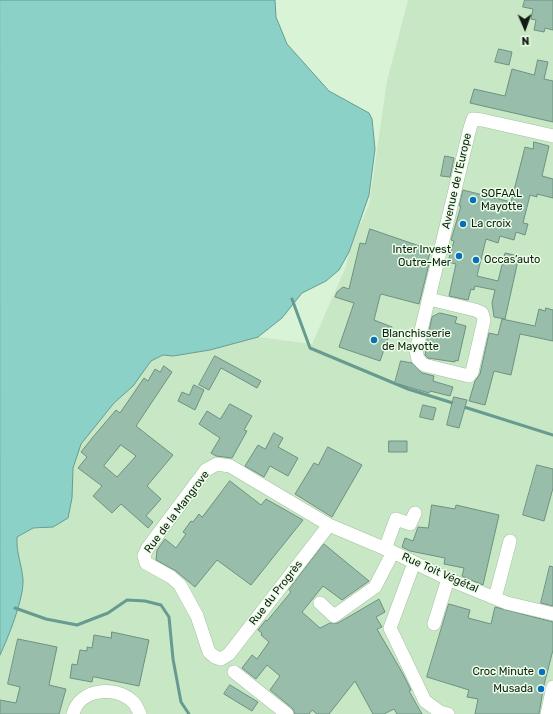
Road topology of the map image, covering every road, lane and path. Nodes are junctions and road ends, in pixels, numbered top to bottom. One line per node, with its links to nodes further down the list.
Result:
1 (553, 136): 2 (street, Avenue de l’Europe)
2 (429, 299): 2 (street, Avenue de l’Europe)
3 (415, 513): 6 (street)
4 (329, 525): 6 (street, Rue Toit Végétal); 13 (street, Rue du Progrès); 13 (street, Rue de la Mangrove)
5 (510, 541): 9 (street)
6 (389, 550): 7 (street, Rue Toit Végétal); 10 (street)
7 (414, 563): 8 (street, Rue Toit Végétal); 19 (street)
8 (448, 579): 9 (street, Rue Toit Végétal); 12 (street)
9 (495, 598): 11 (street, Rue Toit Végétal)
10 (320, 604)
11 (553, 614)
12 (434, 624)
13 (221, 659)
14 (234, 672): 18 (street)
15 (553, 687): 20 (street)
16 (73, 714): 17 (street)
17 (140, 714)
18 (287, 714)
19 (448, 714)
20 (547, 714)

